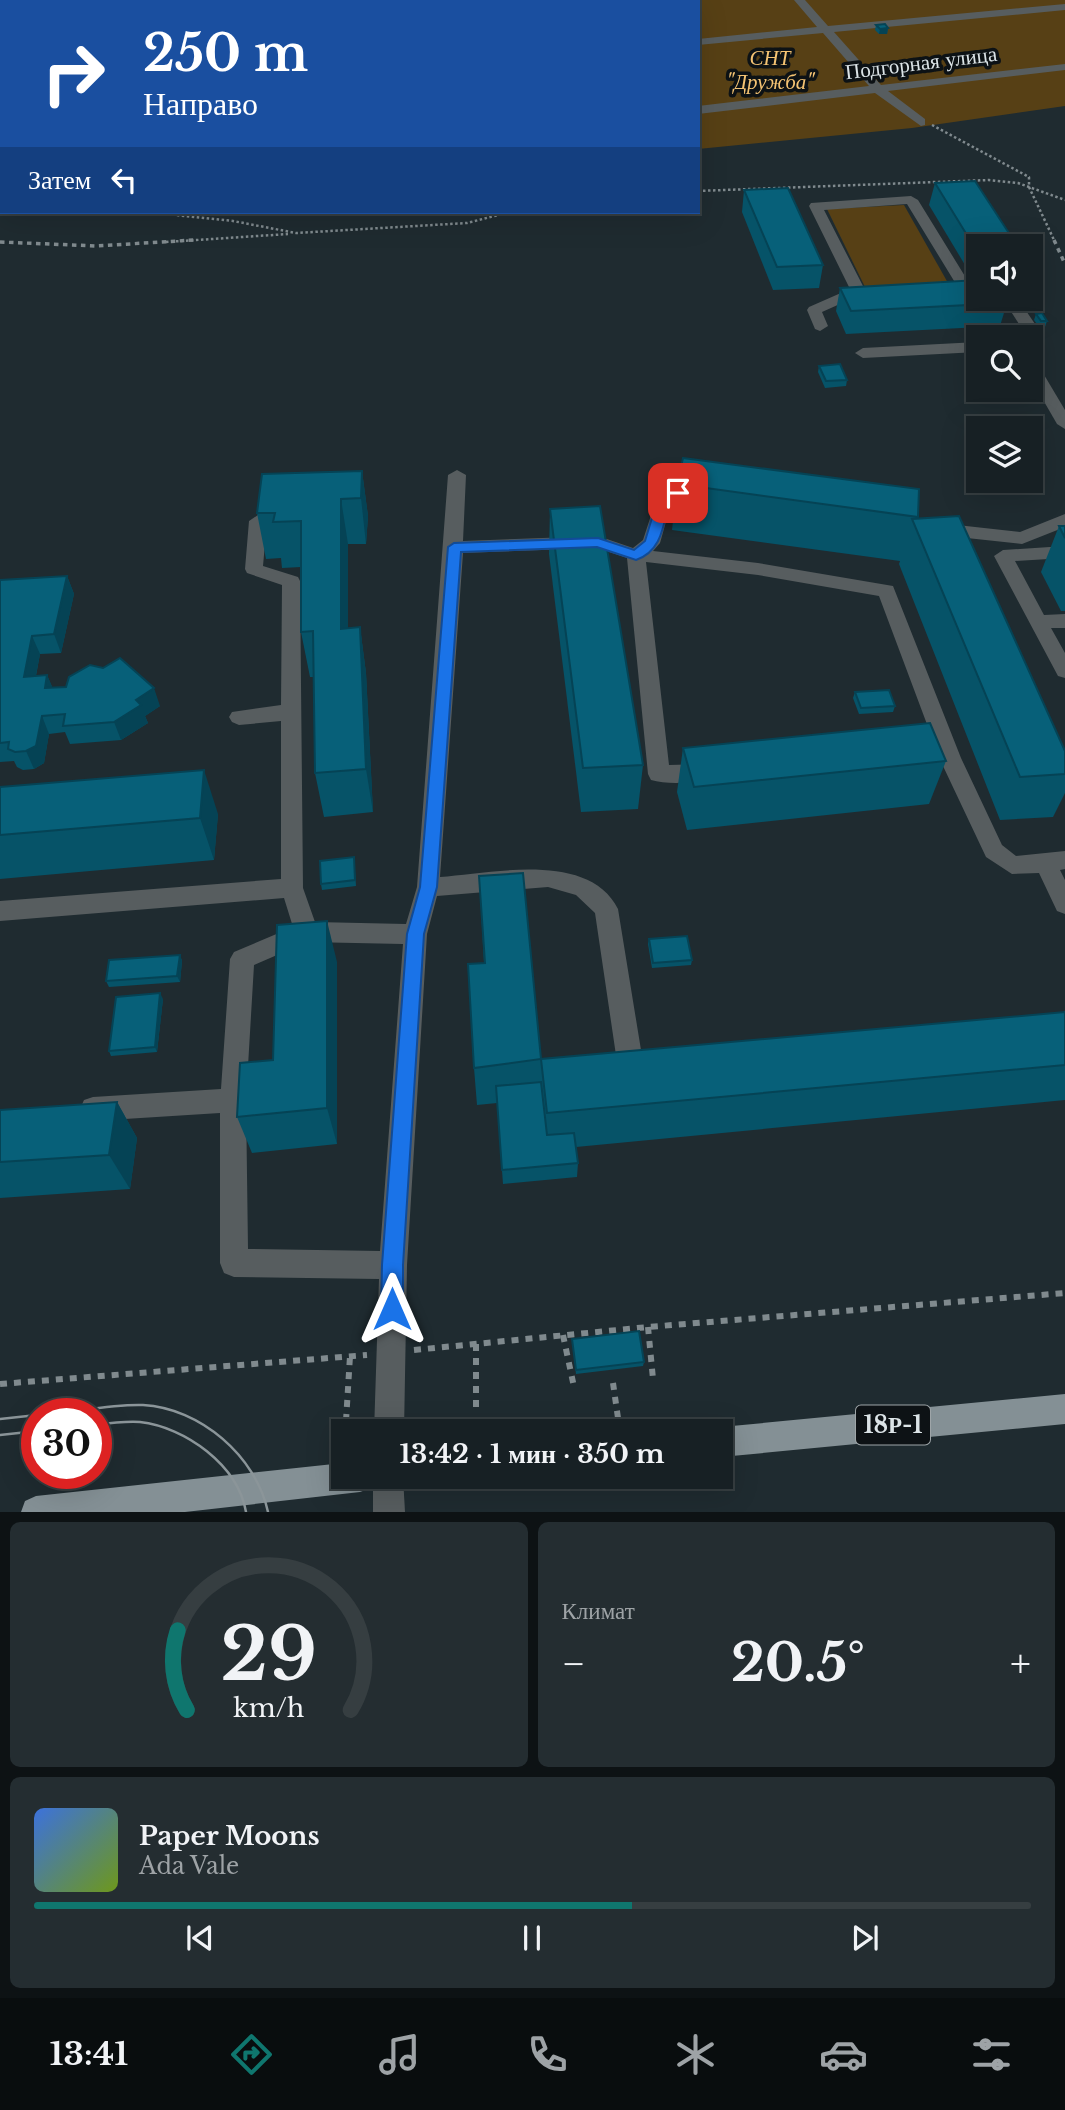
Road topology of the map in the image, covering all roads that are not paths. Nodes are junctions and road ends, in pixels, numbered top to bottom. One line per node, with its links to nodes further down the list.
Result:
1 (799, 0): 3 (street)
2 (1065, 7): 3 (street)
3 (827, 29): 4 (street); 6 (street)
4 (700, 42)
5 (1065, 67): 6 (street, Подгорная улица)
6 (877, 89): 7 (street, Подгорная улица); 8 (street)
7 (700, 110)
8 (922, 122)
9 (964, 287): 11 (street)
10 (898, 289): 11 (street)
11 (858, 291): 12 (street)
12 (820, 326)
13 (966, 348): 14 (street)
14 (863, 353)
15 (1043, 386): 16 (street)
16 (1065, 424)
17 (457, 475): 22 (street)
18 (718, 499): 24 (street)
19 (1065, 520): 21 (street)
20 (258, 521): 28 (street)
21 (915, 526)
22 (454, 547): 24 (street); 34 (street)
23 (1065, 552): 26 (street)
24 (636, 555): 30 (street); 32 (street)
25 (1065, 621): 26 (street)
26 (1038, 622): 27 (street)
27 (1065, 671)
28 (291, 712): 29 (street); 35 (street)
29 (239, 717)
30 (950, 758): 31 (street); 33 (street)
31 (894, 761)
32 (728, 770)
33 (1056, 862): 36 (street)
34 (428, 887): 39 (street); 40 (street)
35 (292, 888): 37 (street); 38 (street)
36 (1065, 904)
37 (0, 911)
38 (306, 932): 39 (street); 41 (street)
39 (415, 934): 43 (street)
40 (671, 1059)
41 (233, 1100): 42 (street); 43 (street)
42 (68, 1111)
43 (393, 1265): 45 (street)
44 (1065, 1409): 46 (main road, 18Р-1)
45 (389, 1419)
46 (733, 1441)
47 (331, 1480): 49 (main road)
48 (388, 1489): 50 (street)
49 (36, 1511)
50 (389, 1511)

